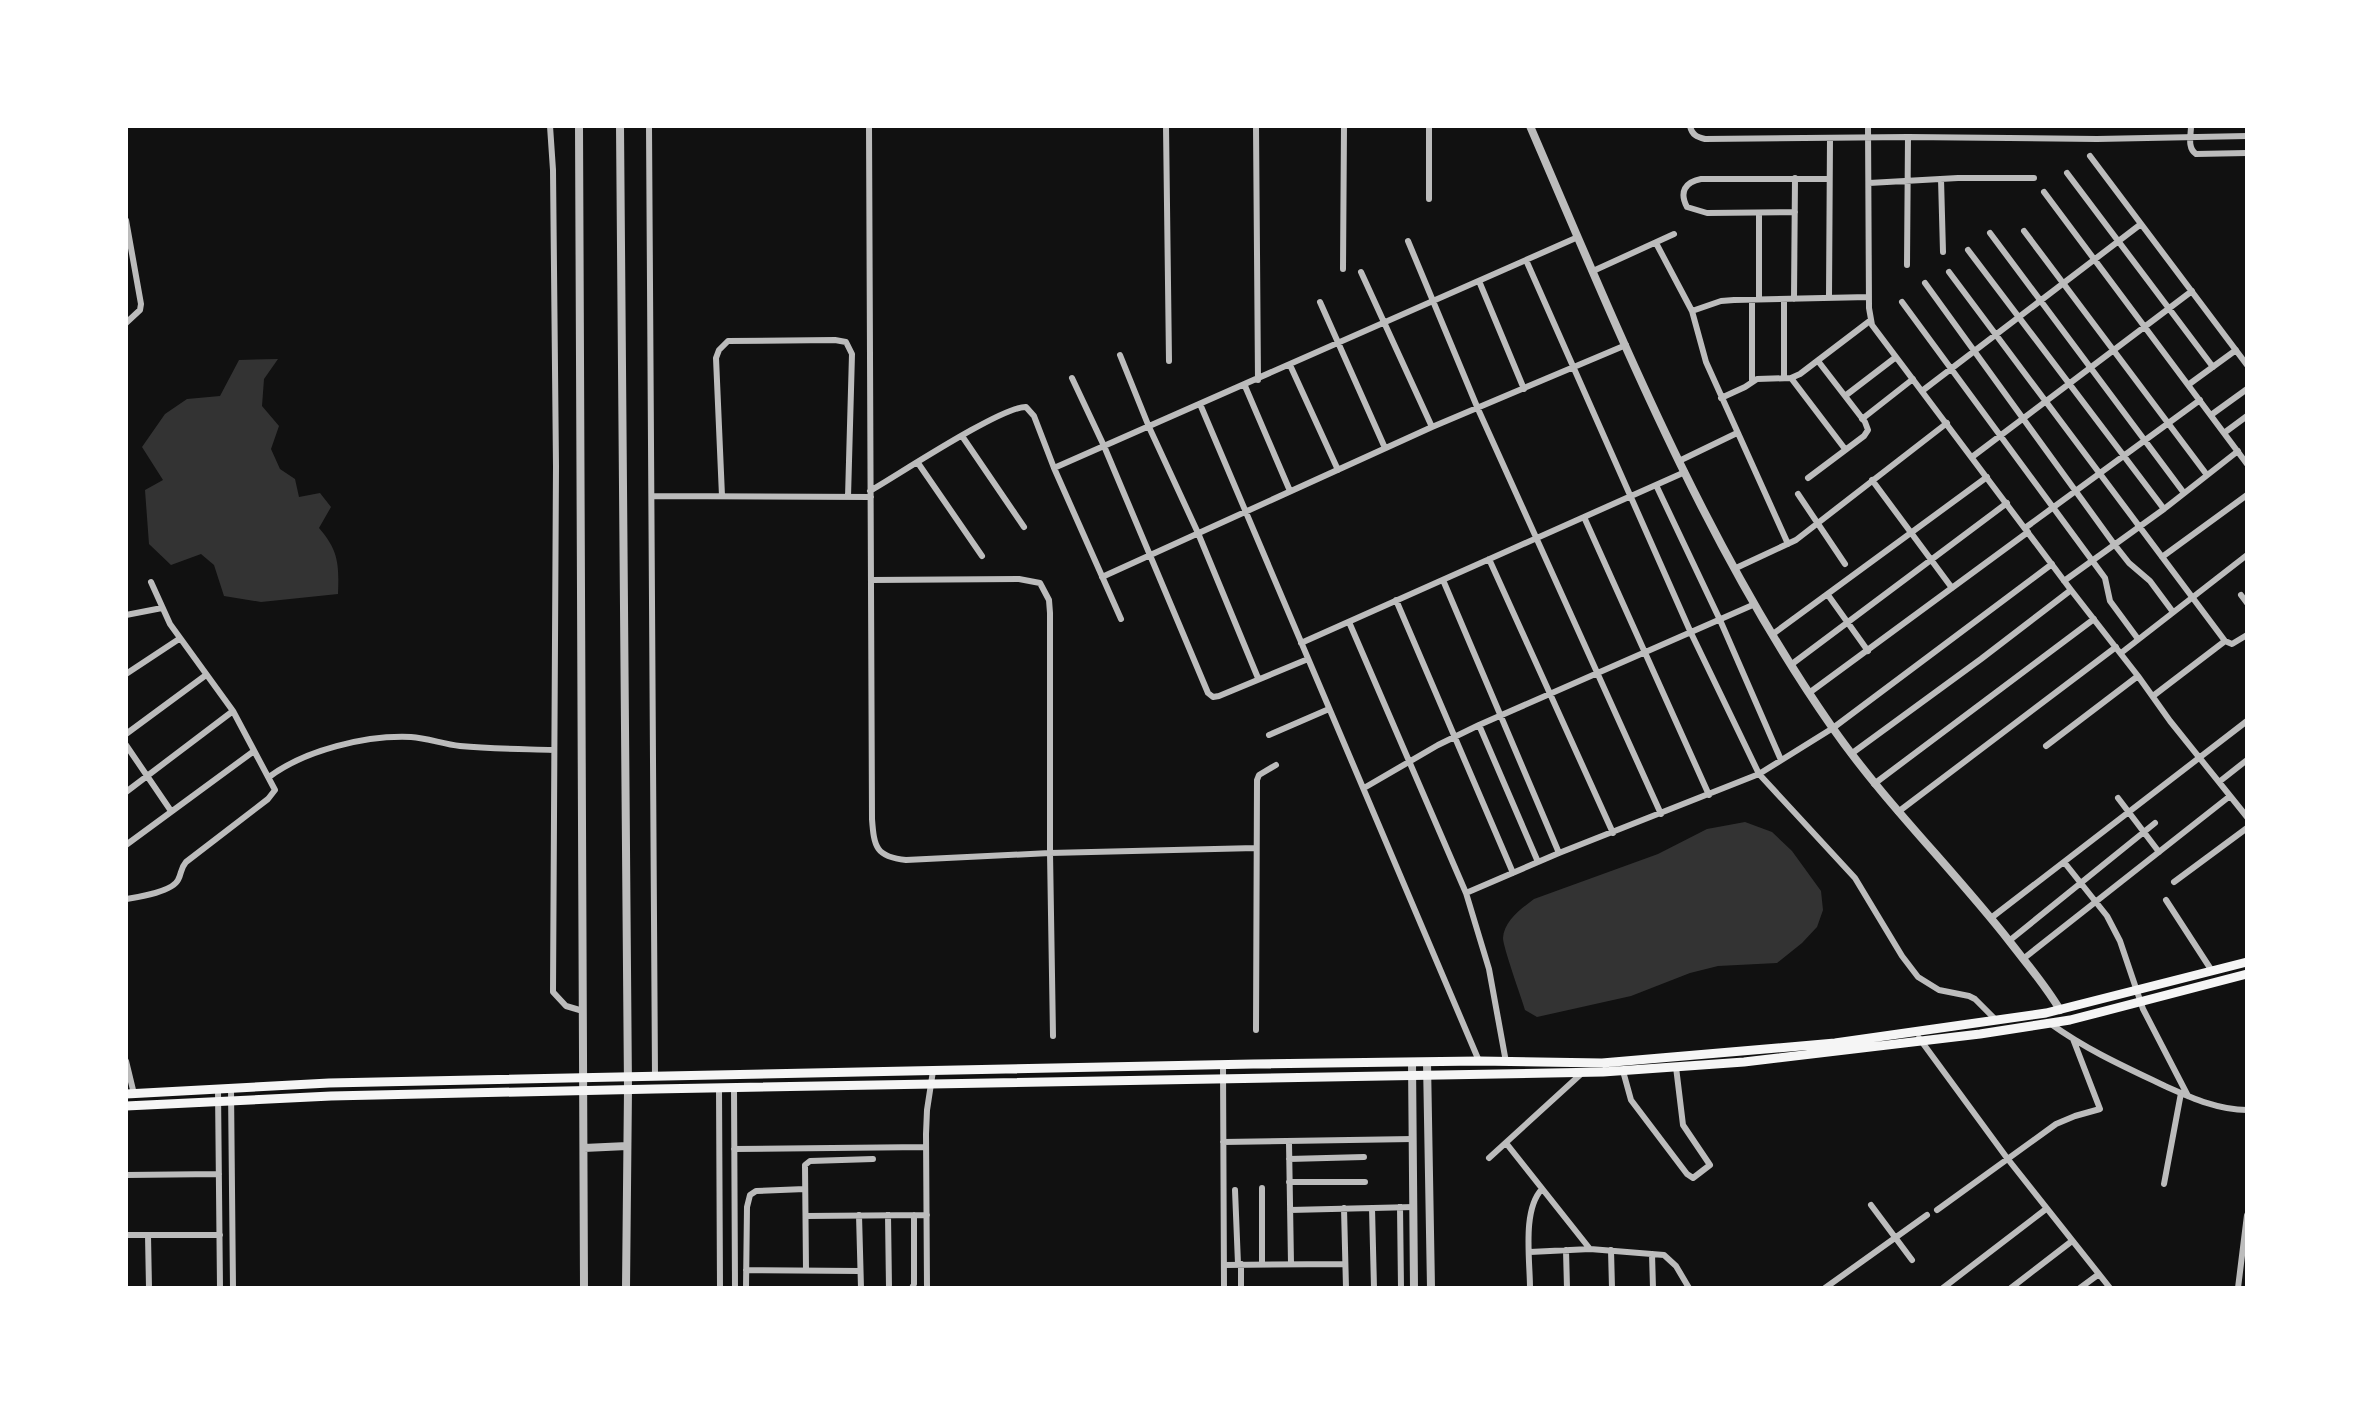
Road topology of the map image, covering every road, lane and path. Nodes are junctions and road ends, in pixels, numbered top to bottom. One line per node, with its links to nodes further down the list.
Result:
1 (550, 126): 221 (street)
2 (579, 126): 273 (street)
3 (620, 126): 293 (street)
4 (649, 126): 141 (street)
5 (869, 126): 138 (street)
6 (1166, 126): 79 (street)
7 (1256, 126): 90 (street)
8 (1344, 126): 47 (street)
9 (1429, 126): 30 (street)
10 (1530, 126): 38 (street)
11 (1690, 126): 18 (street)
12 (1868, 126): 19 (street)
13 (2191, 126): 17 (street)
14 (2245, 126): 15 (street)
15 (2246, 136): 17 (street)
16 (1908, 137): 17 (street); 19 (street); 27 (street)
17 (2191, 137): 20 (street)
18 (1830, 138): 19 (street); 25 (street)
19 (1868, 138): 28 (street)
20 (2247, 153)
21 (2090, 156): 34 (street)
22 (2067, 173): 40 (street)
23 (1795, 178): 25 (street); 31 (street); 32 (street)
24 (2034, 178): 26 (street)
25 (1829, 179): 55 (street)
26 (1941, 179): 27 (street); 43 (street)
27 (1906, 181): 28 (street); 46 (street)
28 (1869, 183): 56 (street)
29 (2044, 192): 44 (street)
30 (1429, 199)
31 (1795, 212): 32 (street); 58 (street)
32 (1759, 213): 59 (street)
33 (126, 220): 68 (street)
34 (2141, 224): 40 (street); 54 (street)
35 (2024, 231): 53 (street)
36 (1990, 233): 60 (street)
37 (1674, 234): 41 (street)
38 (1578, 237): 45 (street); 48 (street)
39 (1408, 241): 62 (street)
40 (2118, 241): 44 (street); 64 (street)
41 (1656, 243): 48 (street); 65 (street)
42 (1968, 250): 66 (street)
43 (1943, 252)
44 (2094, 259): 53 (street); 70 (street)
45 (1526, 260): 51 (street); 83 (street)
46 (1907, 265)
47 (1343, 269)
48 (1593, 271): 73 (street)
49 (1361, 272): 69 (street)
50 (1949, 272): 71 (street)
51 (1479, 281): 62 (street); 95 (street)
52 (1925, 283): 76 (street)
53 (2063, 284): 60 (street); 74 (street)
54 (2192, 291): 64 (street); 75 (street)
55 (1829, 297): 56 (street); 58 (street)
56 (1869, 297): 67 (street)
57 (1784, 299): 58 (street); 59 (street); 88 (street)
58 (1794, 299)
59 (1755, 300): 65 (street); 91 (street)
60 (2040, 300): 66 (street); 84 (street)
61 (1320, 302): 72 (street)
62 (1432, 302): 69 (street); 103 (street)
63 (1902, 302): 86 (street)
64 (2169, 309): 70 (street); 85 (street)
65 (1692, 311): 99 (street)
66 (2019, 317): 71 (street); 92 (street)
67 (1871, 320): 78 (street); 80 (street)
68 (126, 323)
69 (1385, 323): 72 (street); 111 (street)
70 (2145, 327): 74 (street); 93 (street)
71 (1996, 334): 76 (street); 101 (street)
72 (1339, 344): 81 (street); 118 (street)
73 (1626, 345): 83 (street); 123 (street)
74 (2113, 350): 84 (street); 109 (street)
75 (2236, 350): 82 (street); 85 (street)
76 (1974, 351): 86 (street); 106 (street)
77 (1120, 355): 110 (street)
78 (1896, 357): 89 (street); 98 (street)
79 (1169, 361)
80 (1818, 361): 88 (street); 98 (street)
81 (1290, 365): 90 (street); 127 (street)
82 (2247, 365)
83 (1575, 367): 95 (street); 143 (street)
84 (2091, 367): 92 (street); 116 (street)
85 (2213, 367): 93 (street)
86 (1951, 369): 97 (street); 114 (street)
87 (1072, 378): 117 (street)
88 (1788, 378): 91 (street); 119 (street)
89 (1913, 379): 97 (street); 107 (street)
90 (1258, 380): 94 (street)
91 (1752, 382): 99 (street)
92 (2069, 383): 101 (street); 121 (street)
93 (2188, 385): 100 (street)
94 (1245, 386): 102 (street); 135 (street)
95 (1524, 389): 103 (street)
96 (2247, 389): 104 (street)
97 (1922, 391): 108 (street)
98 (1845, 396): 107 (street)
99 (1721, 398): 112 (street)
100 (2200, 400): 104 (street); 109 (street)
101 (2045, 401): 106 (street); 129 (street)
102 (1200, 404): 110 (street); 148 (street)
103 (1478, 409): 111 (street); 156 (street)
104 (2211, 415): 113 (street)
105 (2247, 416): 113 (street)
106 (2023, 418): 114 (street); 136 (street)
107 (1862, 419): 119 (street)
108 (1947, 423): 122 (street); 133 (street)
109 (2168, 424): 116 (street); 130 (street)
110 (1149, 427): 117 (street); 154 (street)
111 (1432, 427): 118 (street)
112 (1737, 433): 123 (street); 157 (street)
113 (2224, 433): 120 (street)
114 (2000, 435): 122 (street); 146 (street)
115 (962, 436): 124 (street); 126 (street); 152 (street)
116 (2145, 440): 121 (street); 137 (street)
117 (1104, 446): 126 (street); 159 (street)
118 (1385, 448): 127 (street)
119 (1845, 449): 132 (street)
120 (2242, 452): 125 (street); 130 (street)
121 (2124, 456): 129 (street); 147 (street)
122 (1972, 457): 131 (street)
123 (1679, 461): 128 (street)
124 (918, 463): 138 (street); 161 (street)
125 (2247, 464)
126 (1054, 468): 169 (street)
127 (1338, 470): 135 (street)
128 (1685, 472): 134 (street); 168 (street)
129 (2100, 474): 136 (street); 151 (street)
130 (2207, 475): 137 (street)
131 (1987, 477): 145 (street); 155 (street)
132 (1808, 478)
133 (1872, 480): 150 (street); 155 (street)
134 (1656, 485): 143 (street); 187 (street)
135 (1290, 491): 148 (street)
136 (2076, 491): 146 (street); 158 (street)
137 (2184, 493): 147 (street)
138 (870, 494): 144 (street); 170 (street)
139 (1798, 494): 150 (street)
140 (2247, 495): 162 (street)
141 (652, 496): 142 (street); 294 (street)
142 (722, 496): 144 (street); 144 (street)
143 (1631, 496): 149 (street); 190 (street)
144 (848, 497)
145 (2007, 503): 153 (street); 164 (street)
146 (2053, 508): 153 (street); 165 (street)
147 (2164, 509): 151 (street)
148 (1245, 511): 154 (street); 196 (street)
149 (1584, 517): 156 (street); 199 (street)
150 (1816, 524): 157 (street); 166 (street)
151 (2139, 526): 158 (street); 162 (street)
152 (1024, 527)
153 (2026, 530): 167 (street); 174 (street)
154 (1198, 533): 159 (street); 206 (street)
155 (1912, 534): 164 (street); 176 (street)
156 (1536, 538): 163 (street); 203 (street)
157 (1788, 544): 168 (street)
158 (2114, 544): 165 (street); 183 (street)
159 (1151, 555): 169 (street); 206 (street)
160 (2247, 555): 178 (street)
161 (982, 556)
162 (2162, 557): 178 (street)
163 (1489, 559): 171 (street); 208 (street)
164 (1931, 560): 174 (street); 189 (street)
165 (2091, 560): 172 (street); 194 (street)
166 (1845, 564)
167 (2052, 564): 172 (street); 215 (street)
168 (1736, 568): 181 (street)
169 (1102, 577): 185 (street)
170 (872, 580): 253 (street); 253 (street)
171 (1443, 580): 179 (street); 212 (street)
172 (2064, 581): 175 (street)
173 (151, 582): 182 (street)
174 (1952, 588): 198 (street)
175 (2071, 590): 186 (street); 223 (street)
176 (1828, 595): 189 (street); 191 (street)
177 (2241, 595): 180 (street)
178 (2193, 596): 183 (street); 195 (street)
179 (1396, 600): 188 (street); 218 (street)
180 (2247, 603)
181 (1755, 604): 187 (street); 191 (street)
182 (162, 608): 184 (street); 193 (street)
183 (2173, 612): 194 (street)
184 (126, 615)
185 (1121, 619)
186 (2094, 619): 197 (street); 233 (street)
187 (1720, 620): 190 (street); 225 (street)
188 (1349, 622): 196 (street); 227 (street)
189 (1847, 622): 198 (street); 201 (street)
190 (1691, 633): 199 (street); 229 (street)
191 (1773, 634): 201 (street)
192 (2247, 635): 195 (street)
193 (179, 639): 202 (street); 204 (street)
194 (2138, 639): 197 (street)
195 (2225, 641): 209 (street)
196 (1301, 643): 200 (street)
197 (2118, 650): 205 (street); 243 (street)
198 (1868, 651): 207 (street)
199 (1646, 653): 203 (street); 236 (street)
200 (1308, 659): 206 (street); 210 (street)
201 (1792, 664): 207 (street)
202 (126, 674)
203 (1598, 674): 208 (street); 244 (street)
204 (206, 675): 211 (street); 216 (street)
205 (2138, 676): 209 (street); 220 (street)
206 (1258, 678)
207 (1809, 693): 215 (street)
208 (1550, 696): 212 (street); 249 (street)
209 (2153, 696): 224 (street)
210 (1329, 709): 217 (street); 234 (street)
211 (233, 711): 222 (street); 230 (street)
212 (1502, 716): 214 (street); 254 (street)
213 (2247, 721): 224 (street)
214 (1479, 725): 218 (street); 255 (street)
215 (1833, 728): 223 (street); 225 (street)
216 (126, 734)
217 (1269, 735)
218 (1454, 737): 227 (street); 257 (street)
219 (126, 745): 230 (street)
220 (2046, 746)
221 (553, 750): 231 (street); 273 (street)
222 (254, 751): 231 (street); 241 (street)
223 (1851, 754): 233 (street)
224 (2199, 758): 232 (street); 242 (street)
225 (1781, 760): 229 (street)
226 (2247, 760): 232 (street)
227 (1409, 763): 234 (street); 260 (street)
228 (1276, 765): 251 (street)
229 (1759, 774): 236 (street); 274 (street)
230 (146, 775): 235 (street); 241 (street)
231 (269, 777): 261 (street)
232 (2219, 782): 237 (street)
233 (1874, 784): 243 (street)
234 (1364, 788): 282 (street)
235 (126, 792)
236 (1709, 795): 244 (street)
237 (2230, 796): 240 (street); 252 (street)
238 (2118, 798): 242 (street)
239 (2247, 800): 240 (street)
240 (2239, 806): 245 (street)
241 (171, 811): 250 (street)
242 (2128, 811): 248 (street); 256 (street)
243 (1898, 812): 264 (street)
244 (1661, 814): 249 (street)
245 (2247, 817)
246 (2155, 823): 248 (street)
247 (2247, 828): 259 (street)
248 (2144, 832): 252 (street); 258 (street)
249 (1613, 833): 254 (street)
250 (126, 845)
251 (1256, 848): 253 (street); 276 (street)
252 (2159, 852): 263 (street)
253 (1050, 853): 278 (street)
254 (1559, 853): 255 (street)
255 (1538, 862): 257 (street)
256 (2064, 862): 258 (street); 264 (street)
257 (1513, 873): 260 (street)
258 (2081, 882): 263 (street); 265 (street)
259 (2174, 882)
260 (1466, 893): 285 (street)
261 (126, 899)
262 (2166, 900): 268 (street)
263 (2097, 901): 266 (street); 270 (street)
264 (1991, 918): 265 (street)
265 (2009, 941): 266 (street)
266 (2023, 959): 272 (street)
267 (2247, 962): 268 (main road)
268 (2212, 971): 270 (main road)
269 (2247, 974): 271 (main road)
270 (2137, 991): 271 (street); 272 (main road)
271 (2141, 1002): 275 (main road); 305 (street)
272 (2060, 1010): 274 (main road)
273 (583, 1011): 295 (street)
274 (1996, 1020): 277 (main road)
275 (2051, 1023): 279 (street); 280 (main road)
276 (1256, 1030)
277 (1916, 1032): 280 (street); 285 (main road)
278 (1053, 1036)
279 (2073, 1039): 305 (street); 320 (street)
280 (1921, 1042): 287 (main road); 320 (street)
281 (126, 1061): 304 (street)
282 (1479, 1061): 284 (main road); 285 (main road)
283 (1412, 1062): 284 (main road); 286 (main road); 291 (street)
284 (1427, 1062): 292 (street)
285 (1506, 1062)
286 (1223, 1065): 288 (main road); 296 (street)
287 (1676, 1067): 289 (main road); 289 (street)
288 (933, 1071): 294 (main road); 297 (street)
289 (1623, 1071): 290 (main road)
290 (1583, 1072): 292 (main road); 313 (street)
291 (1413, 1075): 292 (main road); 296 (main road); 310 (street)
292 (1427, 1075): 385 (street)
293 (628, 1077): 294 (main road); 295 (main road); 301 (street)
294 (655, 1077)
295 (583, 1078): 300 (main road); 303 (street)
296 (1223, 1079): 297 (main road); 311 (street)
297 (931, 1083): 298 (main road); 315 (street)
298 (734, 1087): 299 (main road); 317 (street)
299 (719, 1088): 301 (main road); 372 (street)
300 (231, 1089): 302 (main road); 307 (street)
301 (628, 1089): 303 (main road); 314 (street)
302 (218, 1090): 304 (main road); 306 (street)
303 (583, 1091): 307 (main road); 316 (street)
304 (130, 1094)
305 (2185, 1095): 309 (street); 327 (street)
306 (218, 1101): 307 (main road); 308 (main road); 323 (street)
307 (231, 1101): 369 (street)
308 (126, 1106)
309 (2247, 1110)
310 (1413, 1139): 312 (street); 334 (street)
311 (1223, 1142): 312 (street); 362 (street)
312 (1289, 1143): 322 (street)
313 (1506, 1143): 319 (street); 330 (street)
314 (627, 1146): 316 (street); 371 (street)
315 (926, 1147): 317 (street); 343 (street)
316 (584, 1148): 370 (street)
317 (734, 1149): 373 (street)
318 (1364, 1157): 322 (street)
319 (1489, 1158)
320 (2007, 1158): 337 (street); 339 (street)
321 (873, 1159): 329 (street)
322 (1289, 1159): 325 (street)
323 (219, 1174): 324 (street); 349 (street)
324 (126, 1175)
325 (1289, 1182): 326 (street); 338 (street)
326 (1365, 1182)
327 (2164, 1184)
328 (1262, 1188): 359 (street)
329 (805, 1189): 346 (street); 363 (street)
330 (1542, 1189): 352 (street); 355 (street)
331 (1235, 1190): 358 (street)
332 (1871, 1205): 350 (street)
333 (1400, 1207): 334 (street); 336 (street); 383 (street)
334 (1414, 1207): 384 (street)
335 (1344, 1208): 336 (street); 338 (street); 361 (street)
336 (1372, 1208): 382 (street)
337 (2046, 1209): 351 (street); 392 (street)
338 (1290, 1210): 360 (street)
339 (1937, 1210)
340 (859, 1215): 341 (street); 346 (street); 365 (street)
341 (888, 1215): 342 (street); 376 (street)
342 (914, 1215): 343 (street); 377 (street)
343 (927, 1215): 378 (street)
344 (1927, 1215): 350 (street)
345 (2247, 1215): 396 (street)
346 (806, 1216): 364 (street)
347 (126, 1235): 348 (street)
348 (148, 1235): 349 (street); 367 (street)
349 (220, 1235): 368 (street)
350 (1895, 1238): 357 (street); 391 (street)
351 (2072, 1241): 366 (street); 393 (street)
352 (1590, 1249): 353 (street); 354 (street)
353 (1566, 1250): 355 (street); 387 (street)
354 (1611, 1250): 356 (street); 388 (street)
355 (1530, 1252): 386 (street)
356 (1652, 1254): 389 (street); 390 (street)
357 (1912, 1260)
358 (1240, 1264): 359 (street); 362 (street); 380 (street)
359 (1262, 1264): 360 (street)
360 (1291, 1264): 361 (street)
361 (1345, 1264): 381 (street)
362 (1224, 1265): 379 (street)
363 (746, 1270): 364 (street); 374 (street)
364 (806, 1270): 365 (street)
365 (860, 1271): 375 (street)
366 (2099, 1274): 394 (street); 395 (street)
367 (149, 1288)
368 (220, 1288)
369 (233, 1288)
370 (584, 1288)
371 (626, 1288)
372 (720, 1288)
373 (735, 1288)
374 (746, 1288)
375 (861, 1288)
376 (889, 1288)
377 (912, 1288)
378 (927, 1288)
379 (1224, 1288)
380 (1241, 1288)
381 (1346, 1288)
382 (1374, 1288)
383 (1401, 1288)
384 (1414, 1288)
385 (1431, 1288)
386 (1530, 1288)
387 (1567, 1288)
388 (1612, 1288)
389 (1653, 1288)
390 (1689, 1288)
391 (1825, 1288)
392 (1943, 1288)
393 (2011, 1288)
394 (2080, 1288)
395 (2110, 1288)
396 (2238, 1288)

